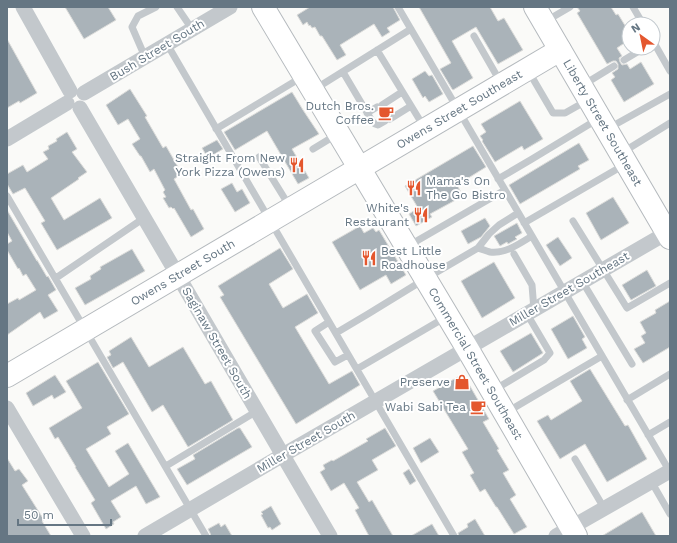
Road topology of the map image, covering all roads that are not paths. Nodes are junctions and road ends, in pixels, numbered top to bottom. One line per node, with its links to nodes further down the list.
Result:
1 (23, 7): 29 (street, Saginaw Street South)
2 (156, 7): 19 (lane)
3 (177, 7): 11 (lane)
4 (229, 7): 11 (street, Bush Street South)
5 (263, 7): 25 (main road, Commercial Street Southeast)
6 (398, 7): 12 (lane)
7 (570, 7): 9 (lane)
8 (633, 7): 10 (lane)
9 (540, 15): 16 (main road, Liberty Street Southeast)
10 (638, 16)
11 (192, 29): 14 (street, Bush Street South)
12 (411, 29): 15 (lane); 32 (lane)
13 (474, 36): 26 (lane)
14 (167, 44): 19 (street, Bush Street South); 35 (lane)
15 (377, 50): 24 (lane); 27 (lane)
16 (560, 50): 22 (main road, Owens Street Southeast); 31 (main road, Liberty Street Southeast)
17 (631, 56): 20 (lane)
18 (661, 56): 23 (lane)
19 (145, 57): 29 (street, Bush Street South)
20 (624, 60)
21 (614, 66): 31 (lane)
22 (527, 70): 26 (main road, Owens Street Southeast); 31 (lane)
23 (670, 71)
24 (343, 72): 25 (lane); 33 (lane)
25 (308, 83): 35 (lane); 37 (main road, Commercial Street Southeast)
26 (502, 85): 32 (main road, Owens Street Southeast)
27 (402, 92): 30 (lane); 33 (lane)
28 (670, 94): 31 (lane)
29 (75, 99): 38 (street, Bush Street South); 48 (street, Saginaw Street South)
30 (411, 106): 33 (lane); 36 (lane)
31 (594, 108): 41 (main road, Liberty Street Southeast); 43 (lane)
32 (458, 110): 36 (main road, Owens Street Southeast); 43 (lane)
33 (367, 113)
34 (670, 123): 41 (lane)
35 (216, 129): 50 (lane)
36 (426, 130): 42 (main road, Owens Street Southeast)
37 (338, 134): 39 (lane); 42 (main road, Commercial Street Southeast)
38 (7, 139)
39 (313, 149)
40 (259, 157): 46 (lane)
41 (624, 159): 51 (lane); 52 (main road, Liberty Street Southeast)
42 (359, 169): 46 (main road, Owens Street South); 54 (main road, Commercial Street Southeast)
43 (498, 179): 44 (lane)
44 (505, 190): 47 (lane); 54 (lane)
45 (7, 196): 59 (lane)
46 (291, 209): 50 (main road, Owens Street South)
47 (518, 213): 51 (lane); 55 (lane)
48 (144, 218): 58 (street, Saginaw Street South); 59 (lane)
49 (573, 221): 57 (lane)
50 (270, 222): 58 (main road, Owens Street South); 66 (lane)
51 (524, 223): 53 (lane)
52 (669, 234): 57 (street, Miller Street Southeast)
53 (532, 236): 55 (lane); 63 (lane)
54 (406, 247): 60 (main road, Commercial Street Southeast)
55 (478, 248): 60 (lane)
56 (514, 254): 64 (lane)
57 (602, 270): 61 (street, Miller Street Southeast); 62 (lane)
58 (178, 276): 67 (main road, Owens Street South); 80 (street, Saginaw Street South)
59 (56, 278): 67 (lane)
60 (425, 279): 65 (main road, Commercial Street Southeast); 68 (lane)
61 (582, 282): 63 (street, Miller Street Southeast); 72 (lane)
62 (670, 283)
63 (564, 292): 64 (street, Miller Street Southeast); 71 (lane)
64 (531, 312): 69 (street, Miller Street Southeast); 76 (lane)
65 (448, 316): 69 (main road, Commercial Street Southeast); 73 (lane)
66 (329, 322): 68 (lane); 70 (lane)
67 (86, 329): 75 (main road, Owens Street South); 86 (lane)
68 (336, 333): 70 (lane)
69 (467, 348): 76 (main road, Commercial Street Southeast); 78 (street, Miller Street South)
70 (348, 355): 73 (lane)
71 (602, 356): 77 (lane); 81 (lane)
72 (632, 364)
73 (357, 369): 78 (lane)
74 (670, 374): 77 (lane)
75 (7, 376)
76 (492, 391): 81 (main road, Commercial Street Southeast)
77 (627, 400): 83 (lane)
78 (375, 402): 84 (street, Miller Street South); 97 (lane)
79 (7, 408): 93 (street)
80 (257, 411): 84 (street, Saginaw Street South); 86 (lane)
81 (505, 413): 92 (main road, Commercial Street Southeast)
82 (670, 422): 83 (lane)
83 (648, 435): 87 (lane)
84 (283, 455): 90 (street, Miller Street South); 96 (street, Saginaw Street South)
85 (575, 459): 89 (lane)
86 (166, 466): 90 (lane)
87 (670, 471): 88 (street)
88 (651, 481): 89 (street); 91 (lane)
89 (604, 508): 92 (street)
90 (191, 509): 94 (street, Miller Street South); 95 (lane)
91 (670, 514)
92 (568, 533)
93 (83, 536)
94 (145, 536)
95 (206, 536)
96 (330, 536)
97 (454, 536)

